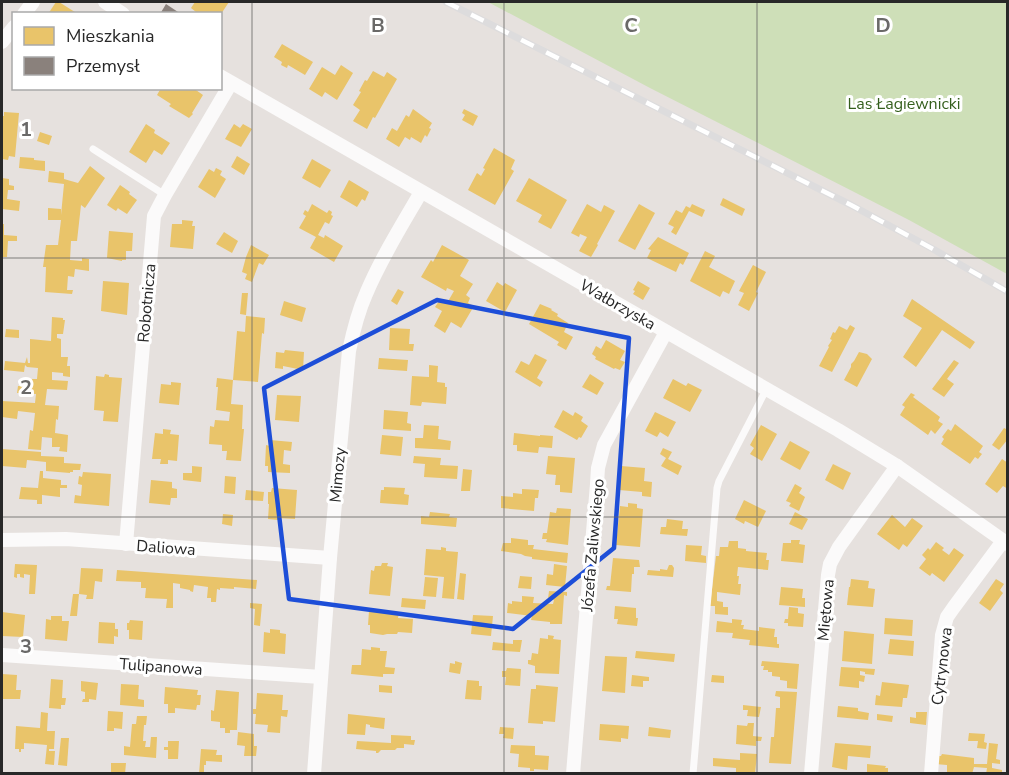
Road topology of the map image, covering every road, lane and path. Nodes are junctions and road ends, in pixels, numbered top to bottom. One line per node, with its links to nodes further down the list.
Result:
1 (105, 2): 2 (street)
2 (120, 12)
3 (12, 30): 4 (street)
4 (2, 42)
5 (226, 80): 8 (street, Wałbrzyska)
6 (221, 90): 9 (street, Robotnicza)
7 (93, 149): 9 (lane)
8 (421, 192): 10 (street, Wałbrzyska); 16 (street, Mimozy)
9 (165, 195): 15 (street, Robotnicza)
10 (666, 332): 11 (street, Wałbrzyska); 20 (street, Józefa Zaliwskiego)
11 (767, 388): 12 (street, Wałbrzyska); 21 (lane)
12 (897, 466): 14 (street, Wałbrzyska); 22 (street, Miętowa)
13 (2, 540): 15 (street, Daliowa)
14 (1005, 543): 23 (street, Cytrynowa)
15 (126, 544): 16 (street, Daliowa)
16 (330, 558): 18 (street, Mimozy)
17 (2, 655): 18 (street, Tulipanowa)
18 (321, 677): 19 (street, Mimozy)
19 (314, 774)
20 (573, 774)
21 (693, 774)
22 (811, 774)
23 (931, 774)

